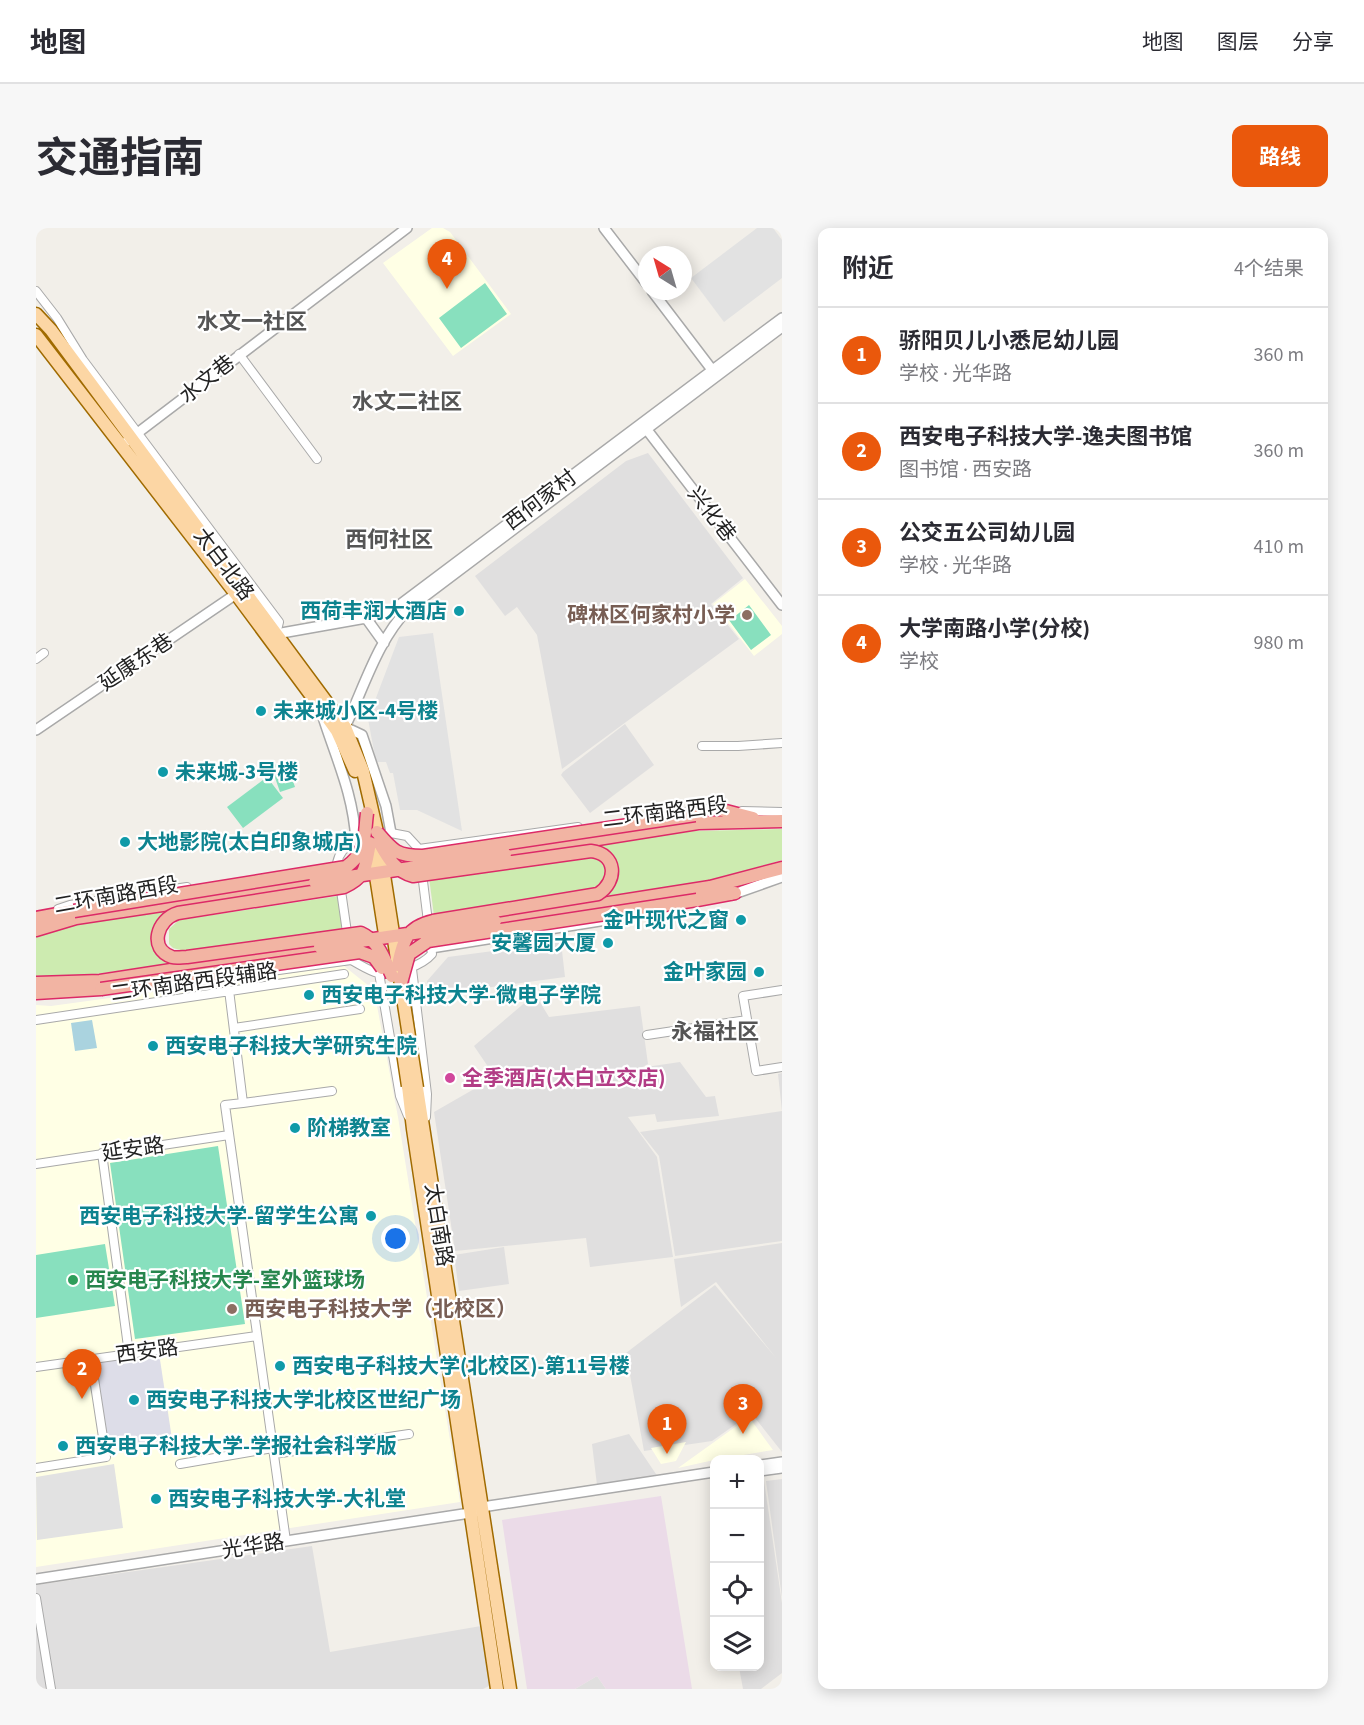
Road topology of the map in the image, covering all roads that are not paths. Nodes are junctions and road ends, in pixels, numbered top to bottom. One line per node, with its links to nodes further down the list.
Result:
1 (407, 228): 10 (street, 水文巷)
2 (604, 228): 3 (street)
3 (638, 272)
4 (36, 291): 13 (street)
5 (659, 300): 11 (street)
6 (36, 314): 13 (main road, 太白北路)
7 (782, 318): 11 (street, 西何家村)
8 (782, 327): 11 (street, 西何家村)
9 (36, 335): 13 (main road, 太白北路)
10 (239, 354): 13 (street, 水文巷); 14 (street)
11 (715, 373): 12 (street, 西何家村)
12 (644, 427): 16 (street, 兴化巷); 17 (street, 西何家村); 19 (street, 西何家村)
13 (131, 438): 15 (main road, 太白北路); 18 (main road, 太白北路)
14 (317, 459)
15 (236, 594): 22 (main road, 太白北路); 24 (street, 延康东巷)
16 (782, 605)
17 (366, 618): 18 (street, 西何家村); 19 (street)
18 (276, 634): 23 (main road, 太白北路)
19 (384, 643): 23 (street, 西何家村)
20 (44, 653): 21 (street)
21 (36, 659)
22 (319, 706): 29 (main road, 太白北路); 34 (street)
23 (345, 727): 32 (street); 33 (main road, 太白北路)
24 (36, 730)
25 (782, 743): 26 (street)
26 (702, 746)
27 (722, 810): 28 (street); 31 (highway); 36 (street)
28 (782, 812)
29 (367, 813): 33 (main road, 太白北路); 49 (highway, bridge)
30 (696, 819): 31 (highway); 33 (highway, bridge); 35 (highway, 二环南路西段)
31 (776, 821)
32 (391, 834): 34 (street); 36 (street)
33 (374, 838): 38 (highway, bridge); 46 (highway, bridge); 59 (main road, 太白南路, bridge)
34 (356, 841): 39 (street)
35 (553, 846): 37 (highway); 38 (highway); 44 (highway, 二环南路西段, bridge)
36 (419, 849): 52 (street)
37 (578, 852): 38 (highway, bridge); 43 (highway, bridge)
38 (532, 859)
39 (337, 863): 50 (street); 55 (street)
40 (782, 868): 47 (highway)
41 (782, 878): 42 (street)
42 (735, 894): 52 (street); 59 (highway, bridge)
43 (581, 899): 45 (highway, bridge); 47 (highway)
44 (202, 900): 46 (highway); 48 (highway); 49 (highway, 二环南路西段)
45 (549, 903): 47 (highway); 59 (highway, bridge)
46 (227, 905): 48 (highway, bridge)
47 (564, 910): 56 (highway, bridge)
48 (186, 911): 54 (highway, bridge)
49 (75, 914): 50 (highway); 51 (highway)
50 (36, 917)
51 (36, 929)
52 (431, 948): 57 (street)
53 (227, 952): 54 (highway, bridge); 56 (highway); 59 (highway, bridge)
54 (197, 956): 56 (highway)
55 (351, 960): 59 (street); 64 (street, 二环南路西段辅路)
56 (213, 963): 61 (highway)
57 (412, 969): 59 (street); 73 (street)
58 (344, 974): 62 (street)
59 (392, 976): 61 (highway, bridge); 73 (main road, 太白南路, bridge); 73 (street)
60 (36, 983): 61 (highway)
61 (100, 985): 64 (highway)
62 (229, 990): 66 (street); 68 (street)
63 (782, 990): 67 (street)
64 (36, 994)
65 (360, 1009): 68 (street)
66 (36, 1020)
67 (747, 1020): 69 (street); 70 (street)
68 (234, 1028): 72 (street)
69 (647, 1035)
70 (782, 1067)
71 (332, 1091): 72 (street)
72 (243, 1103): 74 (street)
73 (419, 1128): 91 (main road, 太白南路)
74 (230, 1136): 75 (street, 延安路); 77 (street)
75 (102, 1153): 76 (street, 延安路); 78 (street)
76 (36, 1164)
77 (257, 1336): 78 (street, 西安路); 82 (street)
78 (129, 1354): 79 (street, 西安路)
79 (91, 1359): 80 (street, 西安路); 86 (street)
80 (36, 1367)
81 (409, 1434): 82 (street)
82 (274, 1451): 84 (street); 92 (street)
83 (782, 1462): 85 (street)
84 (180, 1464)
85 (764, 1464)
86 (36, 1468)
87 (782, 1468): 88 (street)
88 (764, 1470)
89 (710, 1473): 91 (street, 光华路)
90 (710, 1479): 91 (street, 光华路)
91 (478, 1511): 92 (street, 光华路); 96 (main road, 太白南路); 97 (main road, 太白南路)
92 (286, 1541): 93 (street, 光华路)
93 (36, 1579)
94 (36, 1598): 95 (street)
95 (51, 1689)
96 (497, 1689)
97 (510, 1689)

